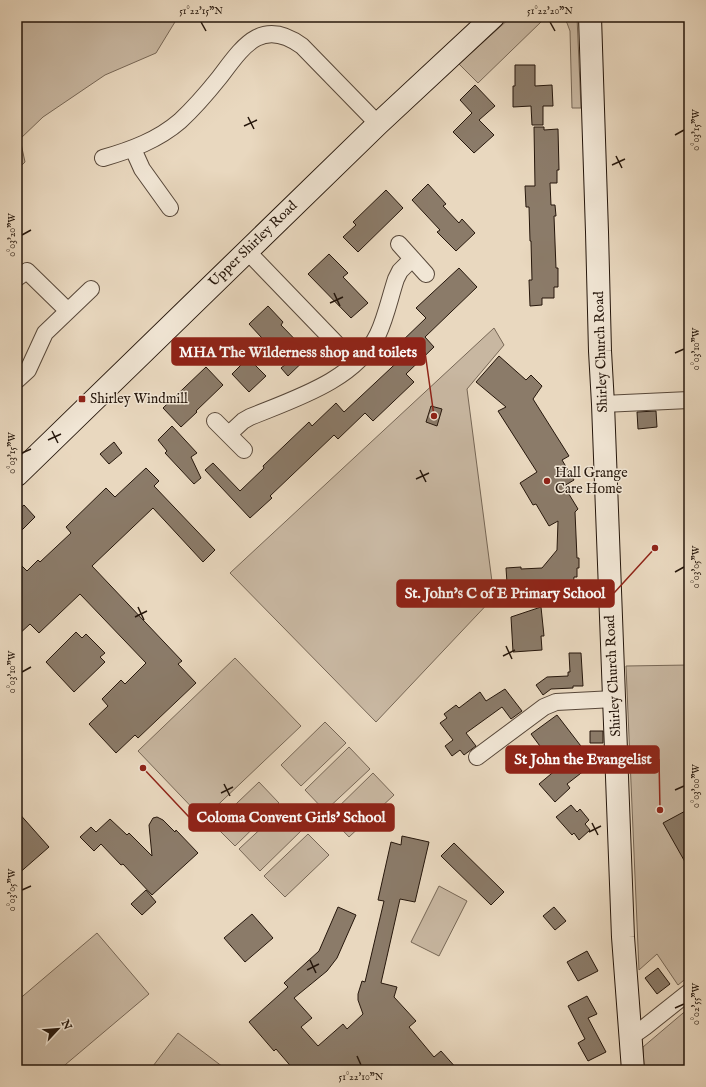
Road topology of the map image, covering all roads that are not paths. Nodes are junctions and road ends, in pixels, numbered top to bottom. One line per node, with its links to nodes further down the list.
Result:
1 (493, 17): 3 (street, Upper Shirley Road)
2 (590, 17): 17 (street, Shirley Church Road)
3 (378, 124): 4 (street); 8 (street, Upper Shirley Road)
4 (133, 149): 5 (street); 6 (street)
5 (103, 158)
6 (170, 208)
7 (399, 244): 9 (street)
8 (247, 251): 14 (street); 21 (street, Upper Shirley Road)
9 (412, 258): 10 (street); 14 (street)
10 (426, 274)
11 (17, 278): 13 (street)
12 (91, 289): 13 (street)
13 (68, 310): 15 (street)
14 (355, 364): 19 (street)
15 (17, 380)
16 (689, 400): 17 (street)
17 (603, 404): 22 (street, Shirley Church Road)
18 (215, 421): 19 (street)
19 (229, 434): 20 (street)
20 (244, 450)
21 (17, 475)
22 (614, 699): 23 (street); 25 (street, Shirley Church Road)
23 (477, 757)
24 (689, 992): 25 (street)
25 (630, 1034): 26 (street, Shirley Church Road)
26 (633, 1070)

